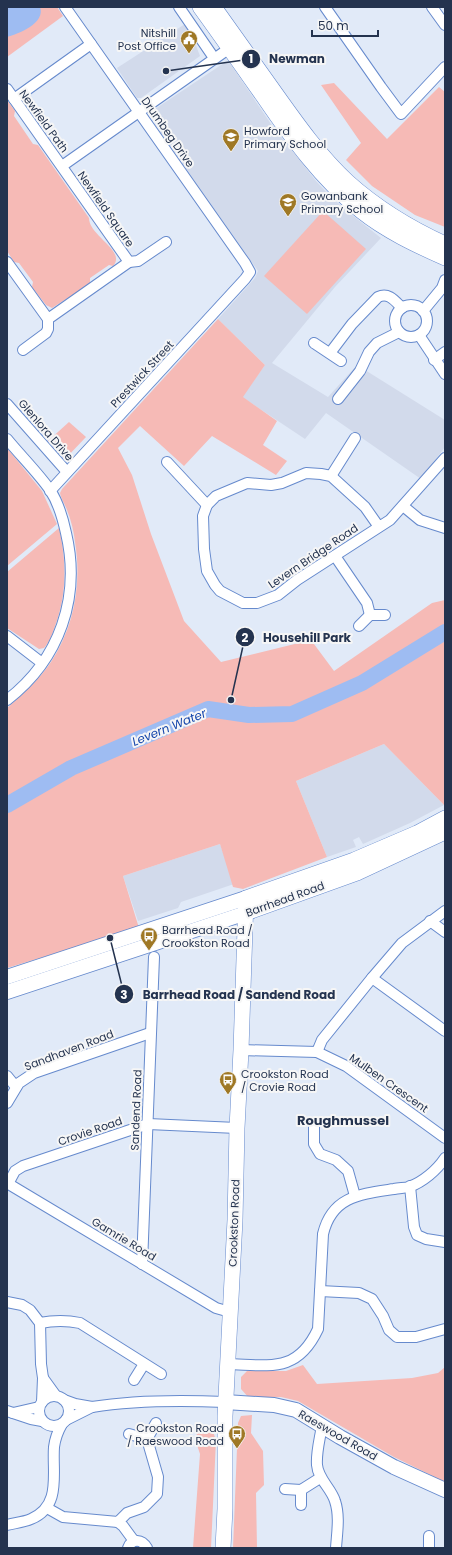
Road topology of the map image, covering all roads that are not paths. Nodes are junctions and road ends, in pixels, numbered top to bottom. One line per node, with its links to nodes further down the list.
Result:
1 (65, 7): 8 (street, Drumbeg Drive)
2 (179, 7): 10 (street)
3 (200, 7): 9 (main road)
4 (214, 7): 9 (main road)
5 (326, 7): 11 (street)
6 (432, 7): 7 (street)
7 (445, 25)
8 (91, 44): 13 (street); 14 (street, Drumbeg Drive)
9 (234, 44): 10 (street, Newfield Square); 17 (main road); 18 (main road)
10 (214, 58): 14 (street, Newfield Square)
11 (445, 67)
12 (7, 89): 13 (street, Newfield Path)
13 (14, 99): 15 (street, Newfield Path)
14 (139, 112): 15 (street, Newfield Square); 21 (street, Drumbeg Drive)
15 (62, 166): 20 (street, Newfield Square)
16 (166, 242): 20 (street)
17 (445, 244)
18 (445, 258)
19 (7, 262): 25 (street)
20 (129, 262): 25 (street, Newfield Square)
21 (250, 272): 41 (street, Prestwick Street)
22 (445, 280): 24 (street)
23 (402, 308): 24 (street); 26 (street); 31 (street)
24 (423, 311): 27 (street)
25 (48, 319): 29 (street)
26 (399, 332): 27 (street); 35 (street)
27 (419, 335): 32 (street)
28 (314, 343): 31 (street)
29 (23, 350)
30 (445, 352): 32 (street)
31 (330, 354): 33 (street)
32 (434, 360): 34 (street)
33 (341, 361)
34 (445, 374)
35 (338, 399)
36 (7, 404): 41 (street, Glenlora Drive)
37 (355, 438): 42 (street)
38 (7, 439): 43 (street)
39 (445, 458): 45 (street, Levern Bridge Road)
40 (167, 462): 44 (street)
41 (67, 472): 43 (street, Prestwick Street)
42 (331, 476): 44 (street); 46 (street)
43 (50, 491): 53 (street)
44 (207, 505): 48 (street, Levern Bridge Road)
45 (403, 506): 46 (street, Levern Bridge Road); 47 (street)
46 (379, 527): 48 (street, Levern Bridge Road)
47 (445, 528)
48 (335, 556): 50 (street)
49 (385, 614): 50 (street)
50 (370, 615): 51 (street)
51 (358, 626)
52 (7, 636): 53 (street)
53 (42, 663): 54 (street)
54 (7, 700)
55 (445, 818): 57 (main road, Barrhead Road)
56 (445, 832): 57 (main road, Barrhead Road)
57 (366, 862): 58 (main road, Barrhead Road)
58 (246, 906): 63 (main road, Barrhead Road); 65 (main road, Barrhead Road); 68 (main road, Crookston Road)
59 (445, 911): 60 (street)
60 (430, 921): 61 (street); 64 (street)
61 (445, 932)
62 (154, 956): 67 (street, Sandend Road)
63 (7, 977)
64 (372, 978): 66 (street); 69 (street)
65 (7, 992)
66 (445, 1031)
67 (150, 1033): 71 (street, Sandhaven Road); 73 (street, Sandend Road)
68 (241, 1050): 69 (street); 75 (main road, Crookston Road)
69 (316, 1052): 76 (street, Mulben Crescent)
70 (7, 1076): 71 (street)
71 (16, 1087): 72 (street, Sandhaven Road)
72 (7, 1103)
73 (148, 1124): 75 (street, Crovie Road); 78 (street, Crovie Road); 82 (street, Sandend Road)
74 (314, 1125): 80 (street)
75 (236, 1128): 85 (main road, Crookston Road)
76 (445, 1138)
77 (445, 1158): 79 (street)
78 (8, 1184): 82 (street, Gamrie Road)
79 (410, 1186): 80 (street); 81 (street)
80 (355, 1196): 83 (street)
81 (445, 1242)
82 (142, 1264): 85 (street, Gamrie Road)
83 (320, 1291): 87 (street); 89 (street)
84 (7, 1302): 86 (street)
85 (230, 1312): 89 (main road, Crookston Road)
86 (40, 1323): 88 (street); 91 (street)
87 (445, 1328)
88 (144, 1364): 90 (street); 92 (street)
89 (227, 1364): 94 (main road, Crookston Road)
90 (161, 1374)
91 (43, 1378): 93 (street); 95 (street)
92 (134, 1380)
93 (60, 1398): 95 (street); 96 (street); 99 (street)
94 (225, 1402): 96 (street); 101 (main road, Raeswood Road); 116 (main road, Crookston Road)
95 (41, 1404): 97 (street); 98 (street)
96 (92, 1407): 99 (street)
97 (10, 1412): 98 (street)
98 (44, 1422): 99 (street); 104 (street)
99 (64, 1422): 104 (street)
100 (156, 1423): 103 (street)
101 (322, 1425): 105 (street); 108 (main road, Raeswood Road)
102 (129, 1434): 103 (street)
103 (147, 1438): 111 (street)
104 (54, 1446): 110 (street)
105 (320, 1478): 107 (street); 117 (street)
106 (285, 1488): 107 (street)
107 (301, 1490): 109 (street)
108 (445, 1490)
109 (301, 1505)
110 (47, 1508): 111 (street); 112 (street)
111 (118, 1522): 114 (street)
112 (7, 1525)
113 (429, 1536): 118 (street)
114 (131, 1545): 115 (street)
115 (147, 1548)
116 (223, 1548)
117 (336, 1548)
118 (429, 1548)

